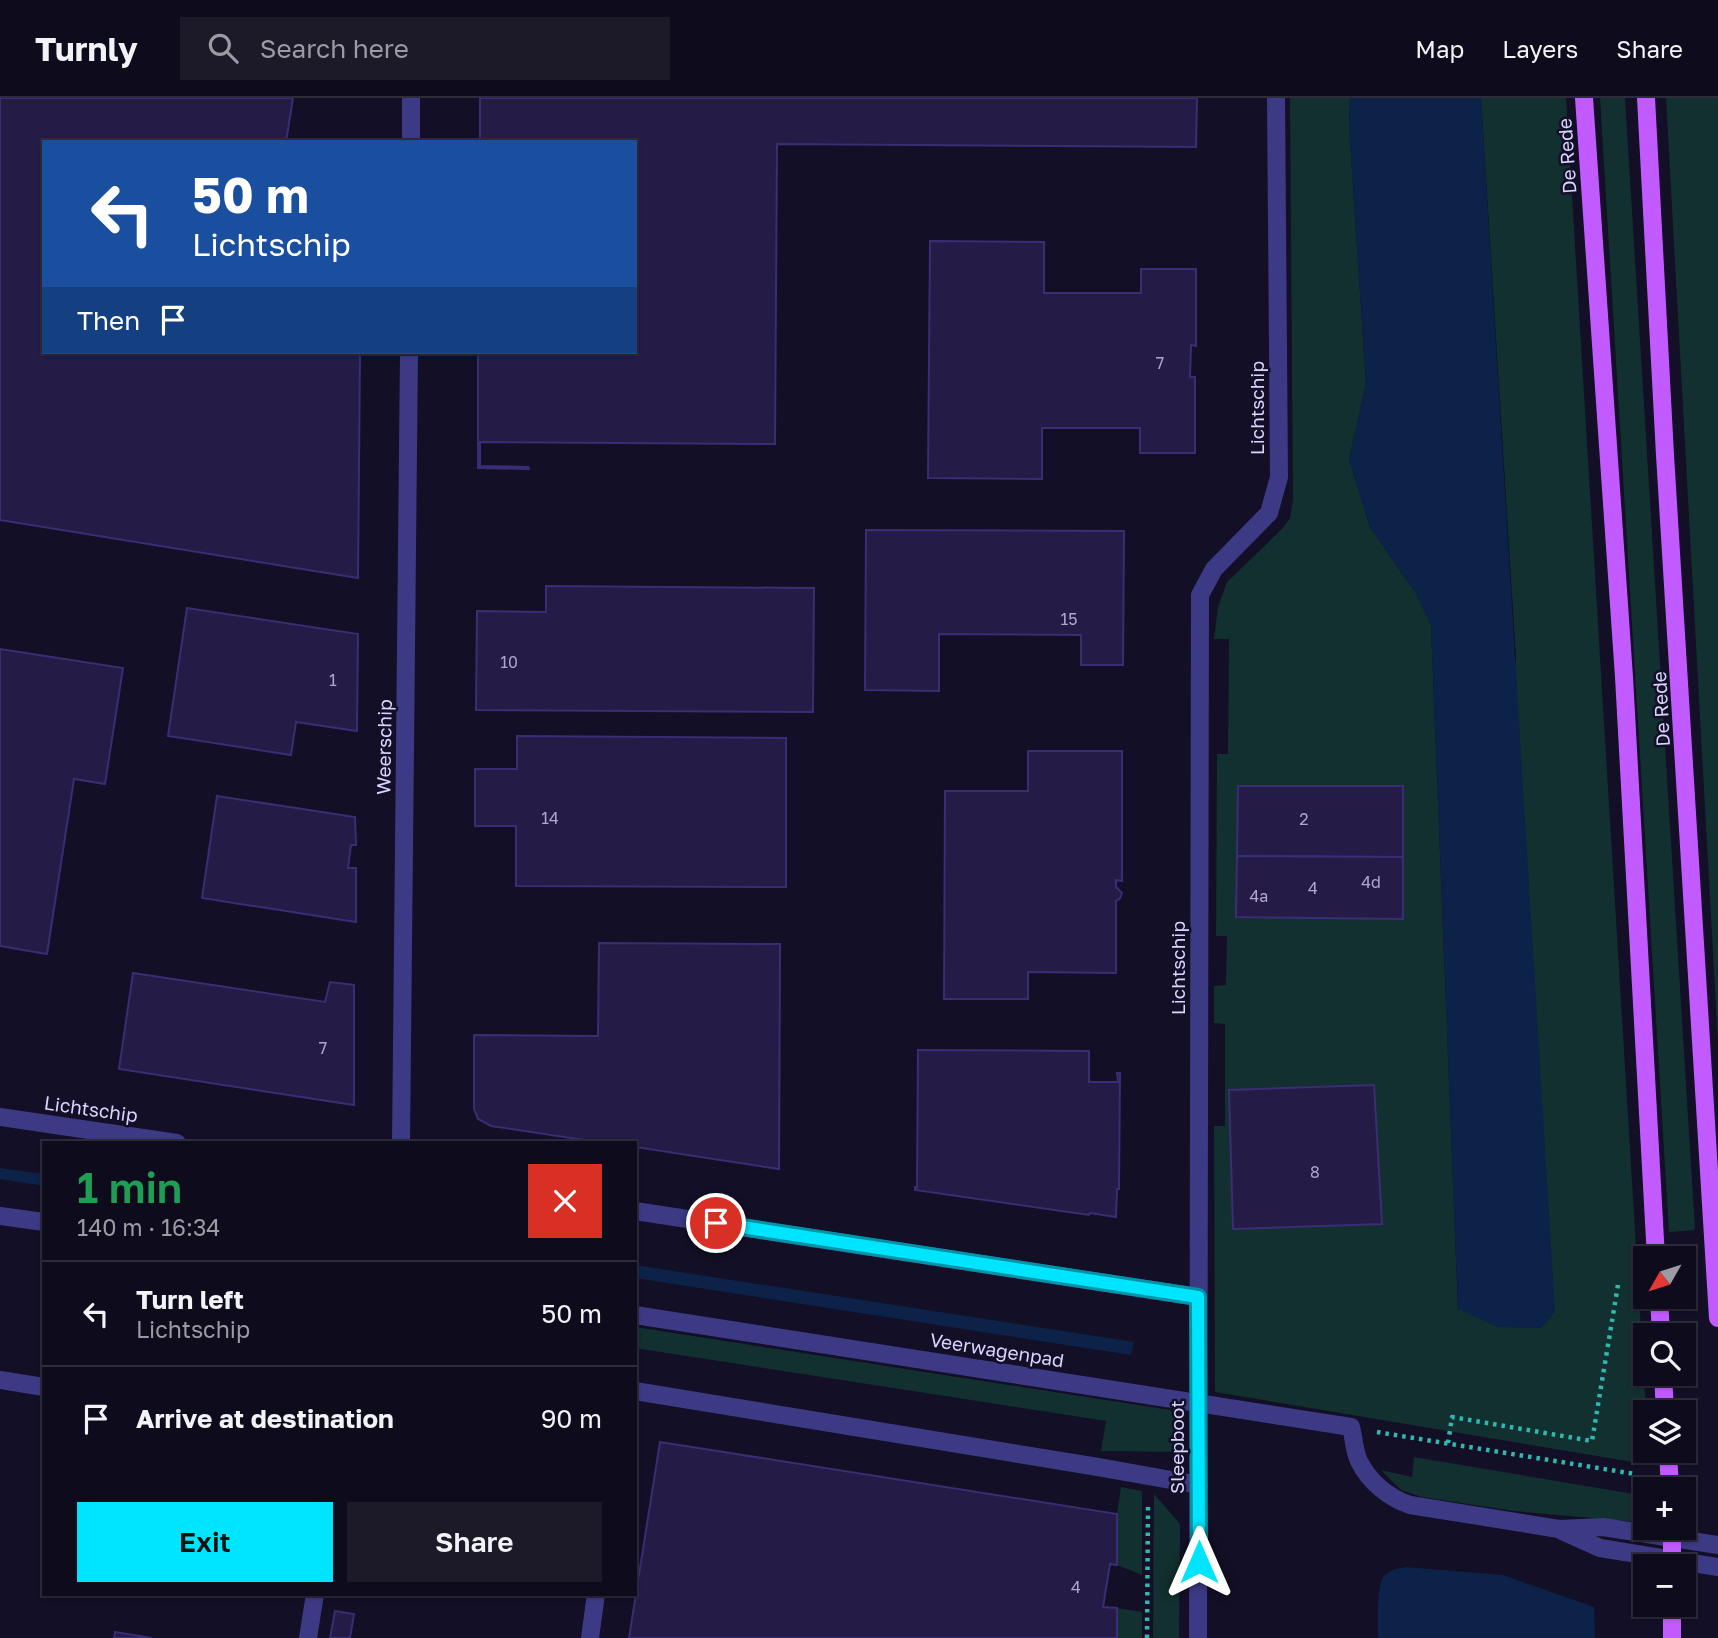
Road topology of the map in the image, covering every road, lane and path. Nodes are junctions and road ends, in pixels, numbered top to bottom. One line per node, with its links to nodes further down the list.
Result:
1 (411, 98): 5 (street)
2 (1276, 98): 15 (street, Lichtschip)
3 (1584, 98): 13 (main road, De Rede)
4 (1646, 98): 17 (main road, De Rede)
5 (411, 140)
6 (409, 354): 9 (street, Weerschip)
7 (0, 1117): 8 (street, Lichtschip)
8 (163, 1141)
9 (401, 1141)
10 (637, 1211): 15 (street)
11 (0, 1216): 12 (street)
12 (42, 1223)
13 (1656, 1246)
14 (1618, 1285): 23 (path)
15 (1198, 1297): 21 (street, Sleepboot)
16 (637, 1315): 21 (street, Veerwagenpad)
17 (1718, 1318)
18 (0, 1380): 19 (street)
19 (42, 1387)
20 (637, 1391): 25 (street)
21 (1198, 1403): 22 (street, Veerwagenpad); 26 (street, Sleepboot)
22 (1351, 1427): 23 (path); 27 (street)
23 (1448, 1443): 24 (path)
24 (1635, 1474)
25 (1148, 1476): 26 (street); 39 (path)
26 (1199, 1485): 40 (street, Sleepboot)
27 (1559, 1529): 28 (street); 31 (street)
28 (1633, 1530)
29 (1696, 1539): 30 (street)
30 (1718, 1545)
31 (1633, 1555)
32 (1696, 1565): 33 (street)
33 (1718, 1567)
34 (316, 1596): 37 (street)
35 (596, 1596): 38 (street)
36 (1672, 1617): 41 (main road)
37 (309, 1638)
38 (590, 1638)
39 (1147, 1638)
40 (1198, 1638)
41 (1672, 1638)

